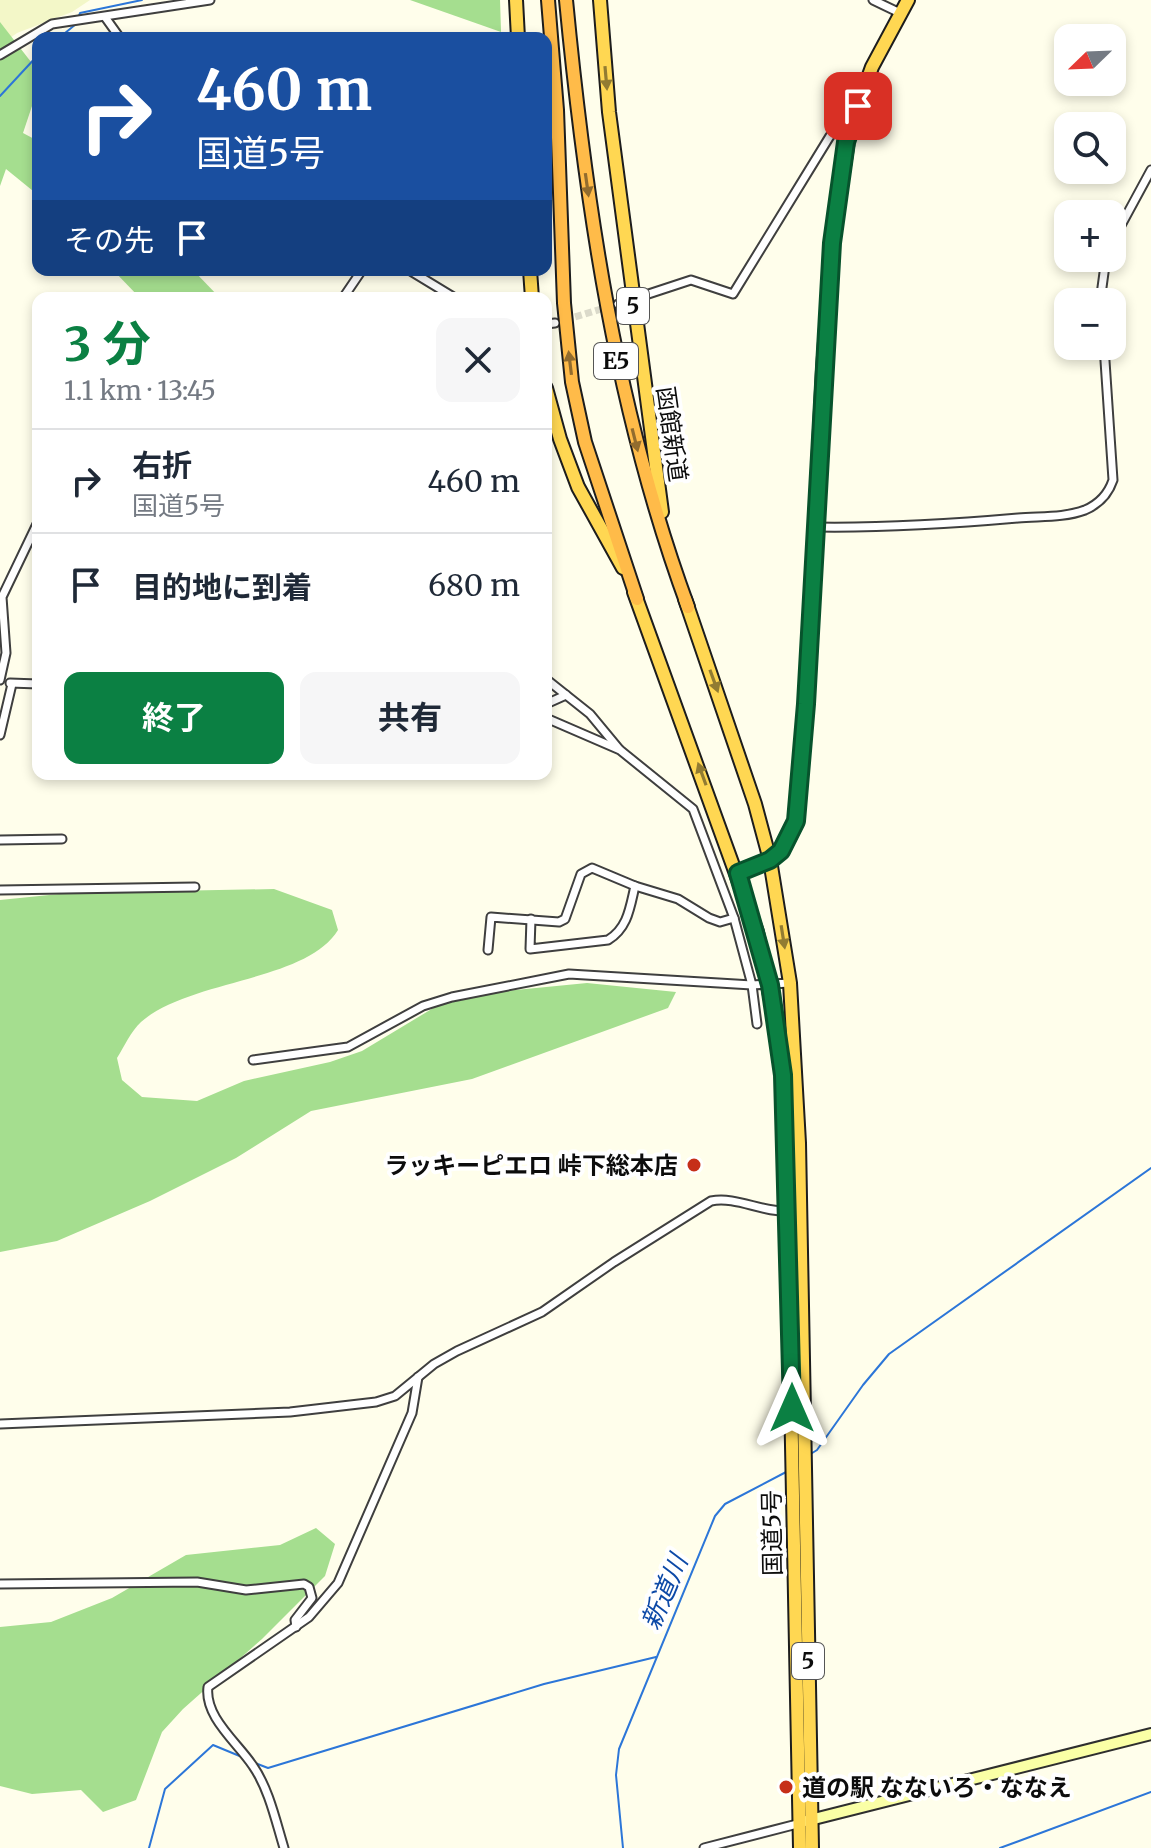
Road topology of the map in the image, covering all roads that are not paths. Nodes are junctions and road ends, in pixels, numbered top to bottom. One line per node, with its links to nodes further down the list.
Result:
1 (210, 0): 9 (street)
2 (516, 0): 12 (highway)
3 (548, 0): 13 (highway, E5, one-way to 3)
4 (566, 0): 31 (highway, E5, one-way to 31)
5 (600, 0): 22 (highway, 函館新道 / 5, one-way to 22)
6 (873, 0): 8 (street)
7 (908, 0): 8 (highway)
8 (900, 13): 17 (highway)
9 (105, 17): 10 (street); 11 (street)
10 (36, 32)
11 (116, 32)
12 (518, 32)
13 (551, 32)
14 (32, 35): 16 (street)
15 (552, 49): 30 (highway, E5, one-way to 15)
16 (0, 55)
17 (850, 128): 22 (street); 28 (highway)
18 (1151, 170): 19 (street)
19 (1126, 216)
20 (419, 276): 21 (street)
21 (445, 292)
22 (632, 299): 23 (street); 31 (highway, 函館新道 / 5)
23 (618, 304)
24 (552, 323): 25 (street)
25 (555, 323)
26 (1105, 360): 28 (street)
27 (552, 410): 30 (highway, 5)
28 (815, 527): 46 (highway)
29 (32, 534): 32 (street)
30 (637, 599): 42 (highway, 5, one-way to 30)
31 (688, 607): 46 (highway, 函館新道 / 5, one-way to 46)
32 (0, 680): 33 (street)
33 (12, 684): 34 (street); 37 (street)
34 (32, 684)
35 (552, 684): 36 (street)
36 (566, 695): 38 (street); 41 (street)
37 (4, 696): 40 (street)
38 (552, 701)
39 (552, 721): 41 (street)
40 (0, 735)
41 (620, 750): 43 (street)
42 (712, 800): 43 (street); 47 (highway, 5)
43 (693, 809): 51 (street)
44 (62, 839): 45 (street)
45 (0, 840)
46 (770, 860): 47 (highway); 54 (highway, 国道5号 / 5, one-way to 54)
47 (738, 873): 56 (highway, 国道5号 / 5)
48 (635, 886): 51 (street); 52 (street); 52 (street)
49 (195, 887): 50 (street)
50 (0, 890)
51 (734, 918): 55 (street)
52 (531, 919): 53 (street)
53 (488, 950)
54 (790, 983): 56 (street); 59 (highway, 国道5号 / 5)
55 (752, 985): 56 (street); 57 (street); 58 (street)
56 (770, 985): 59 (highway, 国道5号 / 5)
57 (757, 1024)
58 (253, 1060)
59 (794, 1211): 60 (street); 65 (highway, 国道5号 / 5)
60 (418, 1377): 61 (street); 63 (street)
61 (0, 1424)
62 (0, 1584): 63 (street)
63 (296, 1627): 66 (street)
64 (1151, 1734): 65 (main road)
65 (806, 1821): 67 (street); 68 (highway, 国道5号 / 5); 69 (highway, 国道5号 / 5)
66 (284, 1848)
67 (704, 1848)
68 (800, 1848)
69 (812, 1848)

